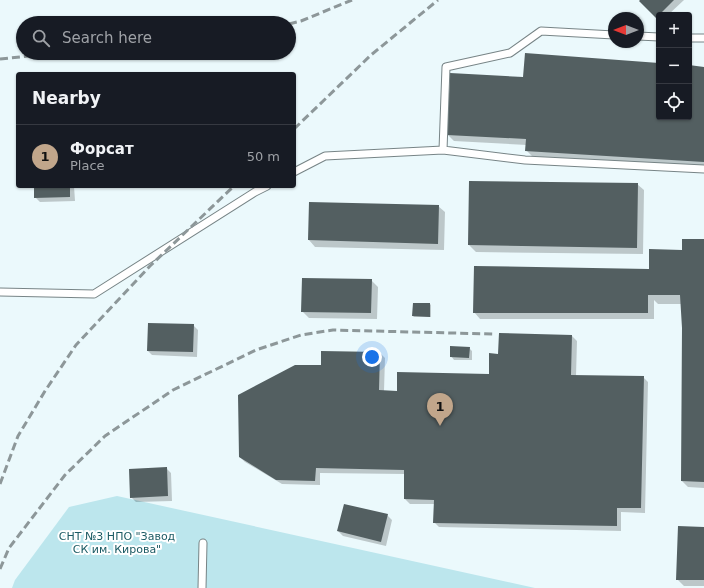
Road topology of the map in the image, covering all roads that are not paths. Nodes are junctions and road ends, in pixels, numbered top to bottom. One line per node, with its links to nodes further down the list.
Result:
1 (608, 35): 6 (lane)
2 (644, 36): 3 (lane)
3 (656, 37)
4 (692, 38): 5 (lane)
5 (704, 38)
6 (443, 150): 7 (lane); 8 (lane)
7 (704, 169)
8 (296, 171)
9 (263, 188): 10 (lane)
10 (0, 292)
11 (203, 543): 12 (lane)
12 (202, 588)

